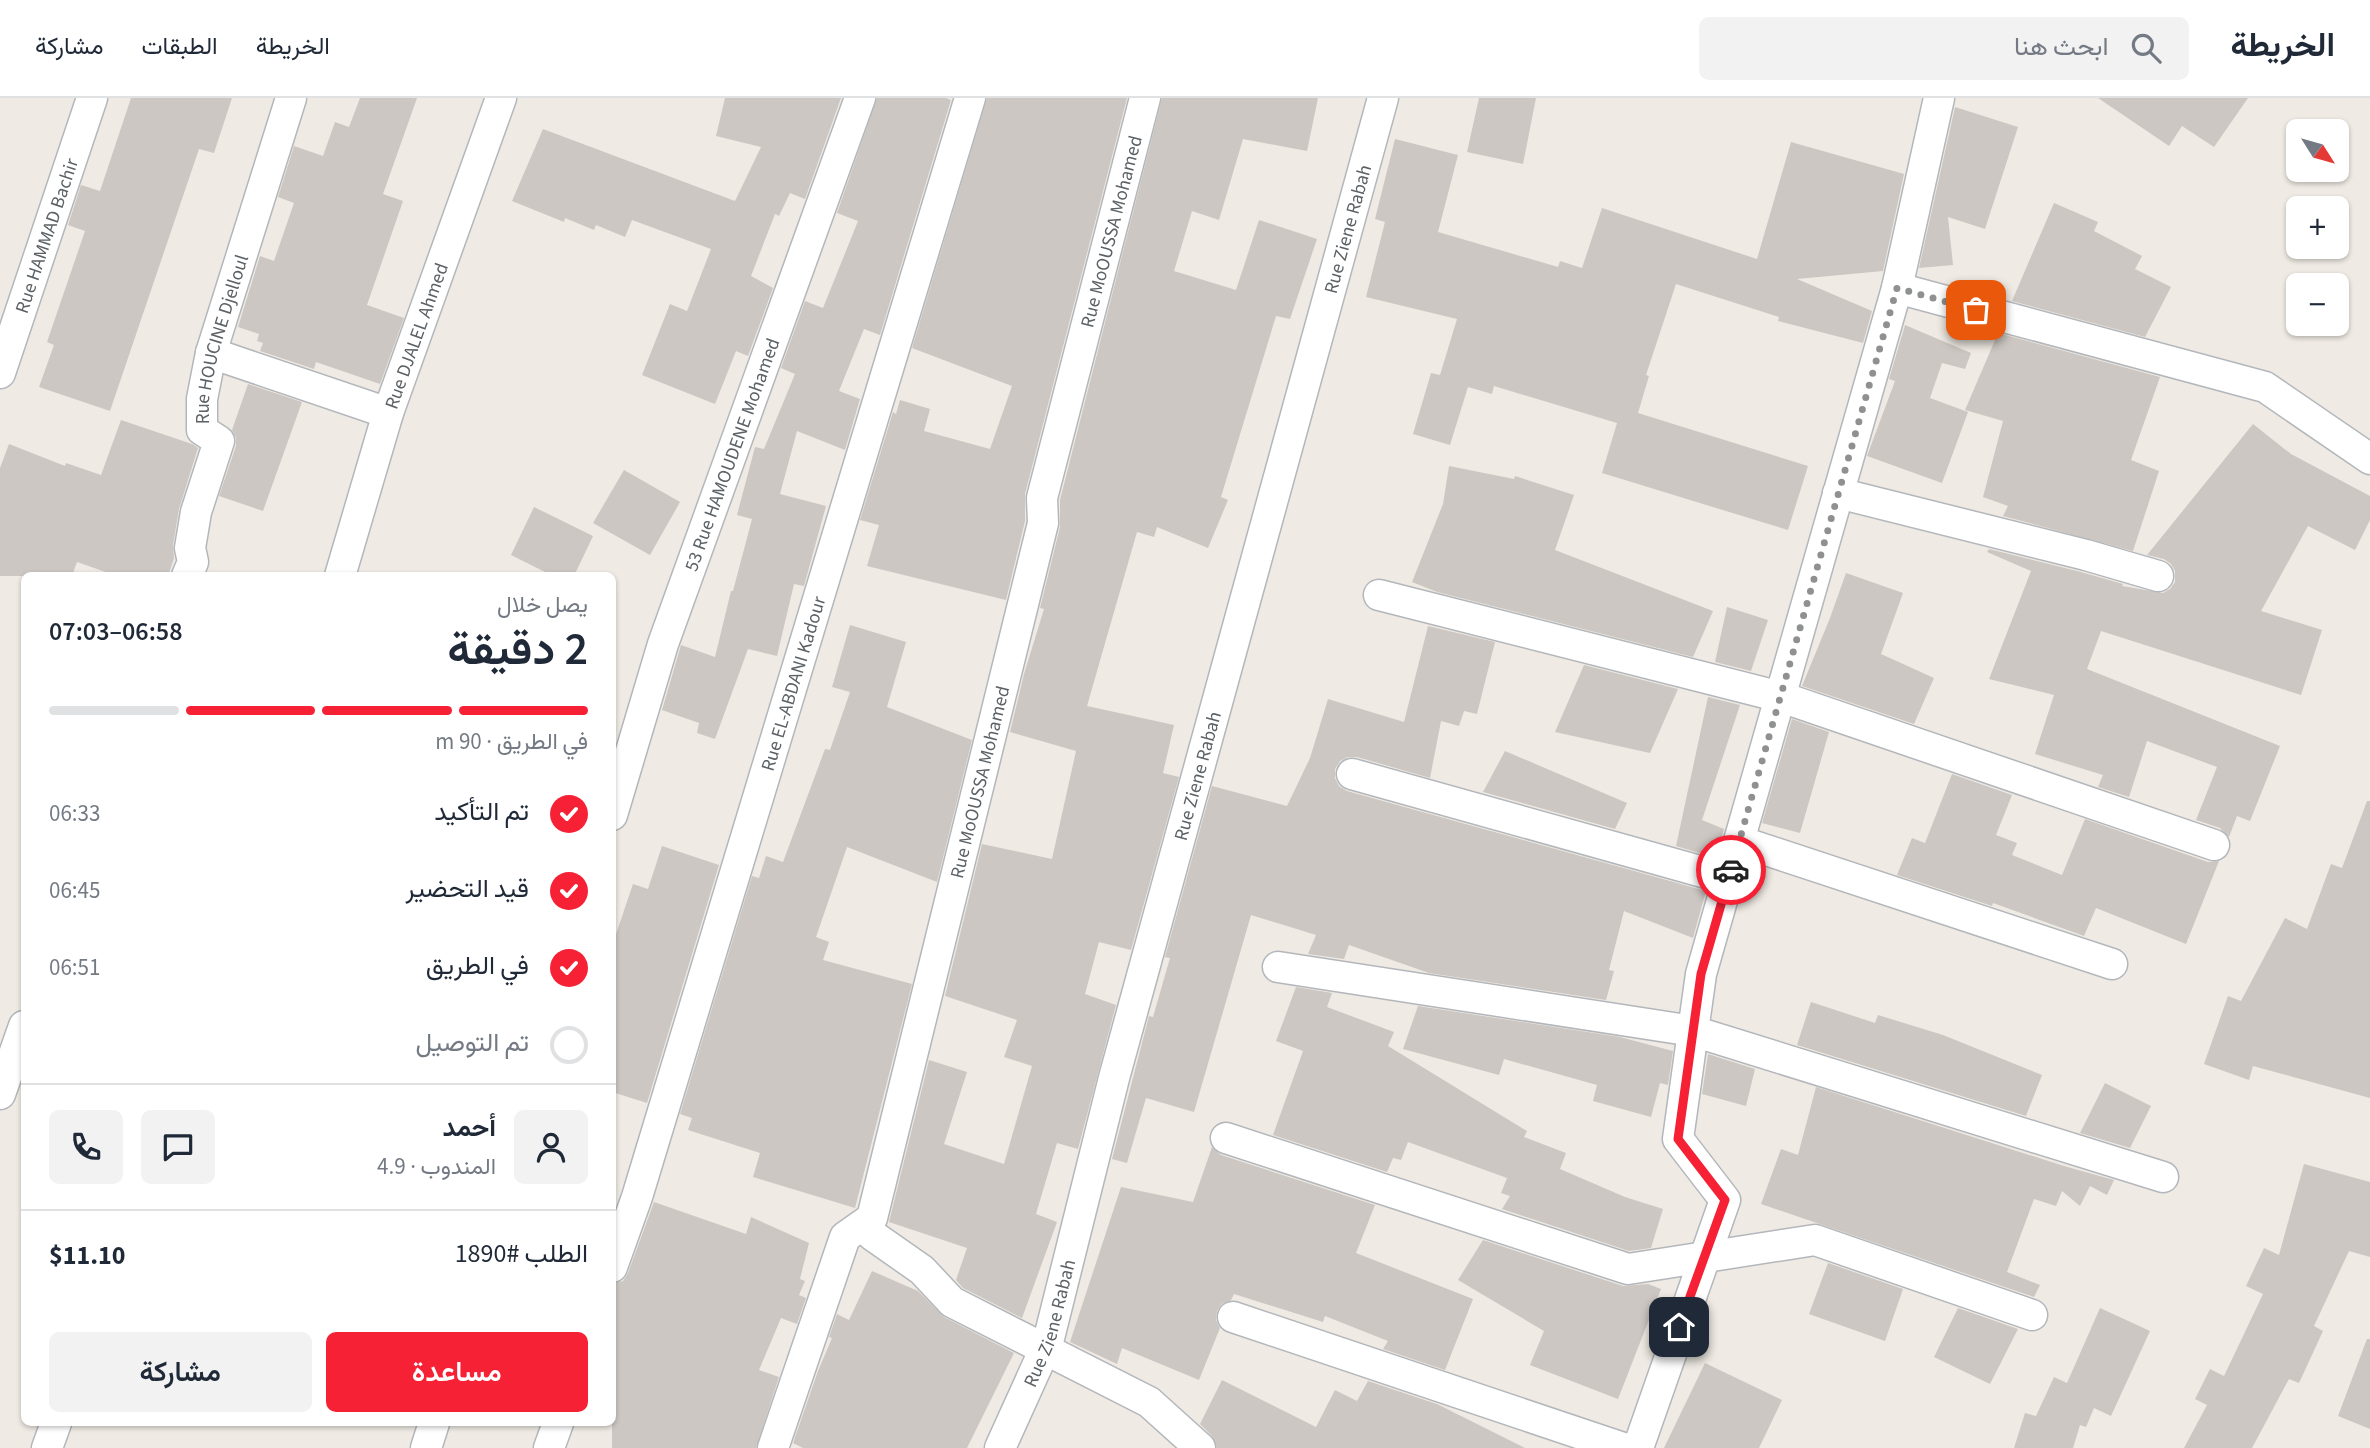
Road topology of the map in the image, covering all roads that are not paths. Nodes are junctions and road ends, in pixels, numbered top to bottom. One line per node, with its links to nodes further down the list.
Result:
1 (92, 98): 11 (street, Rue HAMMAD Bachir)
2 (291, 98): 10 (street, Rue HOUCINE Djelloul)
3 (501, 98): 12 (street, Rue DJALEL Ahmed)
4 (860, 98): 21 (street, 53 Rue HAMOUDENE Mohamed)
5 (970, 98): 33 (street, Rue EL-ABDANI Kadour)
6 (1145, 98): 44 (street, Rue MoOUSSA Mohamed)
7 (1383, 98): 37 (street, Rue Ziene Rabah)
8 (1939, 98): 9 (street)
9 (1897, 288): 13 (street); 14 (street)
10 (211, 353): 12 (street); 15 (street, Rue HOUCINE Djelloul)
11 (0, 373)
12 (388, 413): 16 (street, Rue DJALEL Ahmed)
13 (2370, 459)
14 (1838, 493): 17 (street); 19 (street)
15 (189, 572)
16 (341, 572)
17 (2158, 576)
18 (1379, 595): 19 (street)
19 (1781, 697): 22 (street); 23 (street)
20 (1352, 774): 24 (street)
21 (616, 802)
22 (1739, 841): 24 (street); 25 (street)
23 (2214, 845)
24 (1728, 879): 27 (street)
25 (2112, 964)
26 (1278, 967): 27 (street)
27 (1693, 1031): 31 (street); 34 (street)
28 (21, 1034): 29 (street)
29 (0, 1094)
30 (1226, 1138): 34 (street)
31 (2163, 1177)
32 (872, 1235): 37 (street)
33 (616, 1256)
34 (1705, 1256): 35 (street); 48 (street)
35 (2032, 1315)
36 (1233, 1317): 47 (street)
37 (1045, 1349): 45 (street, Rue Ziene Rabah); 46 (street)
38 (55, 1426): 41 (street)
39 (433, 1426): 42 (street)
40 (557, 1426): 43 (street)
41 (47, 1448)
42 (426, 1448)
43 (549, 1448)
44 (774, 1448)
45 (1000, 1448)
46 (1200, 1448)
47 (1623, 1448)
48 (1638, 1448)

